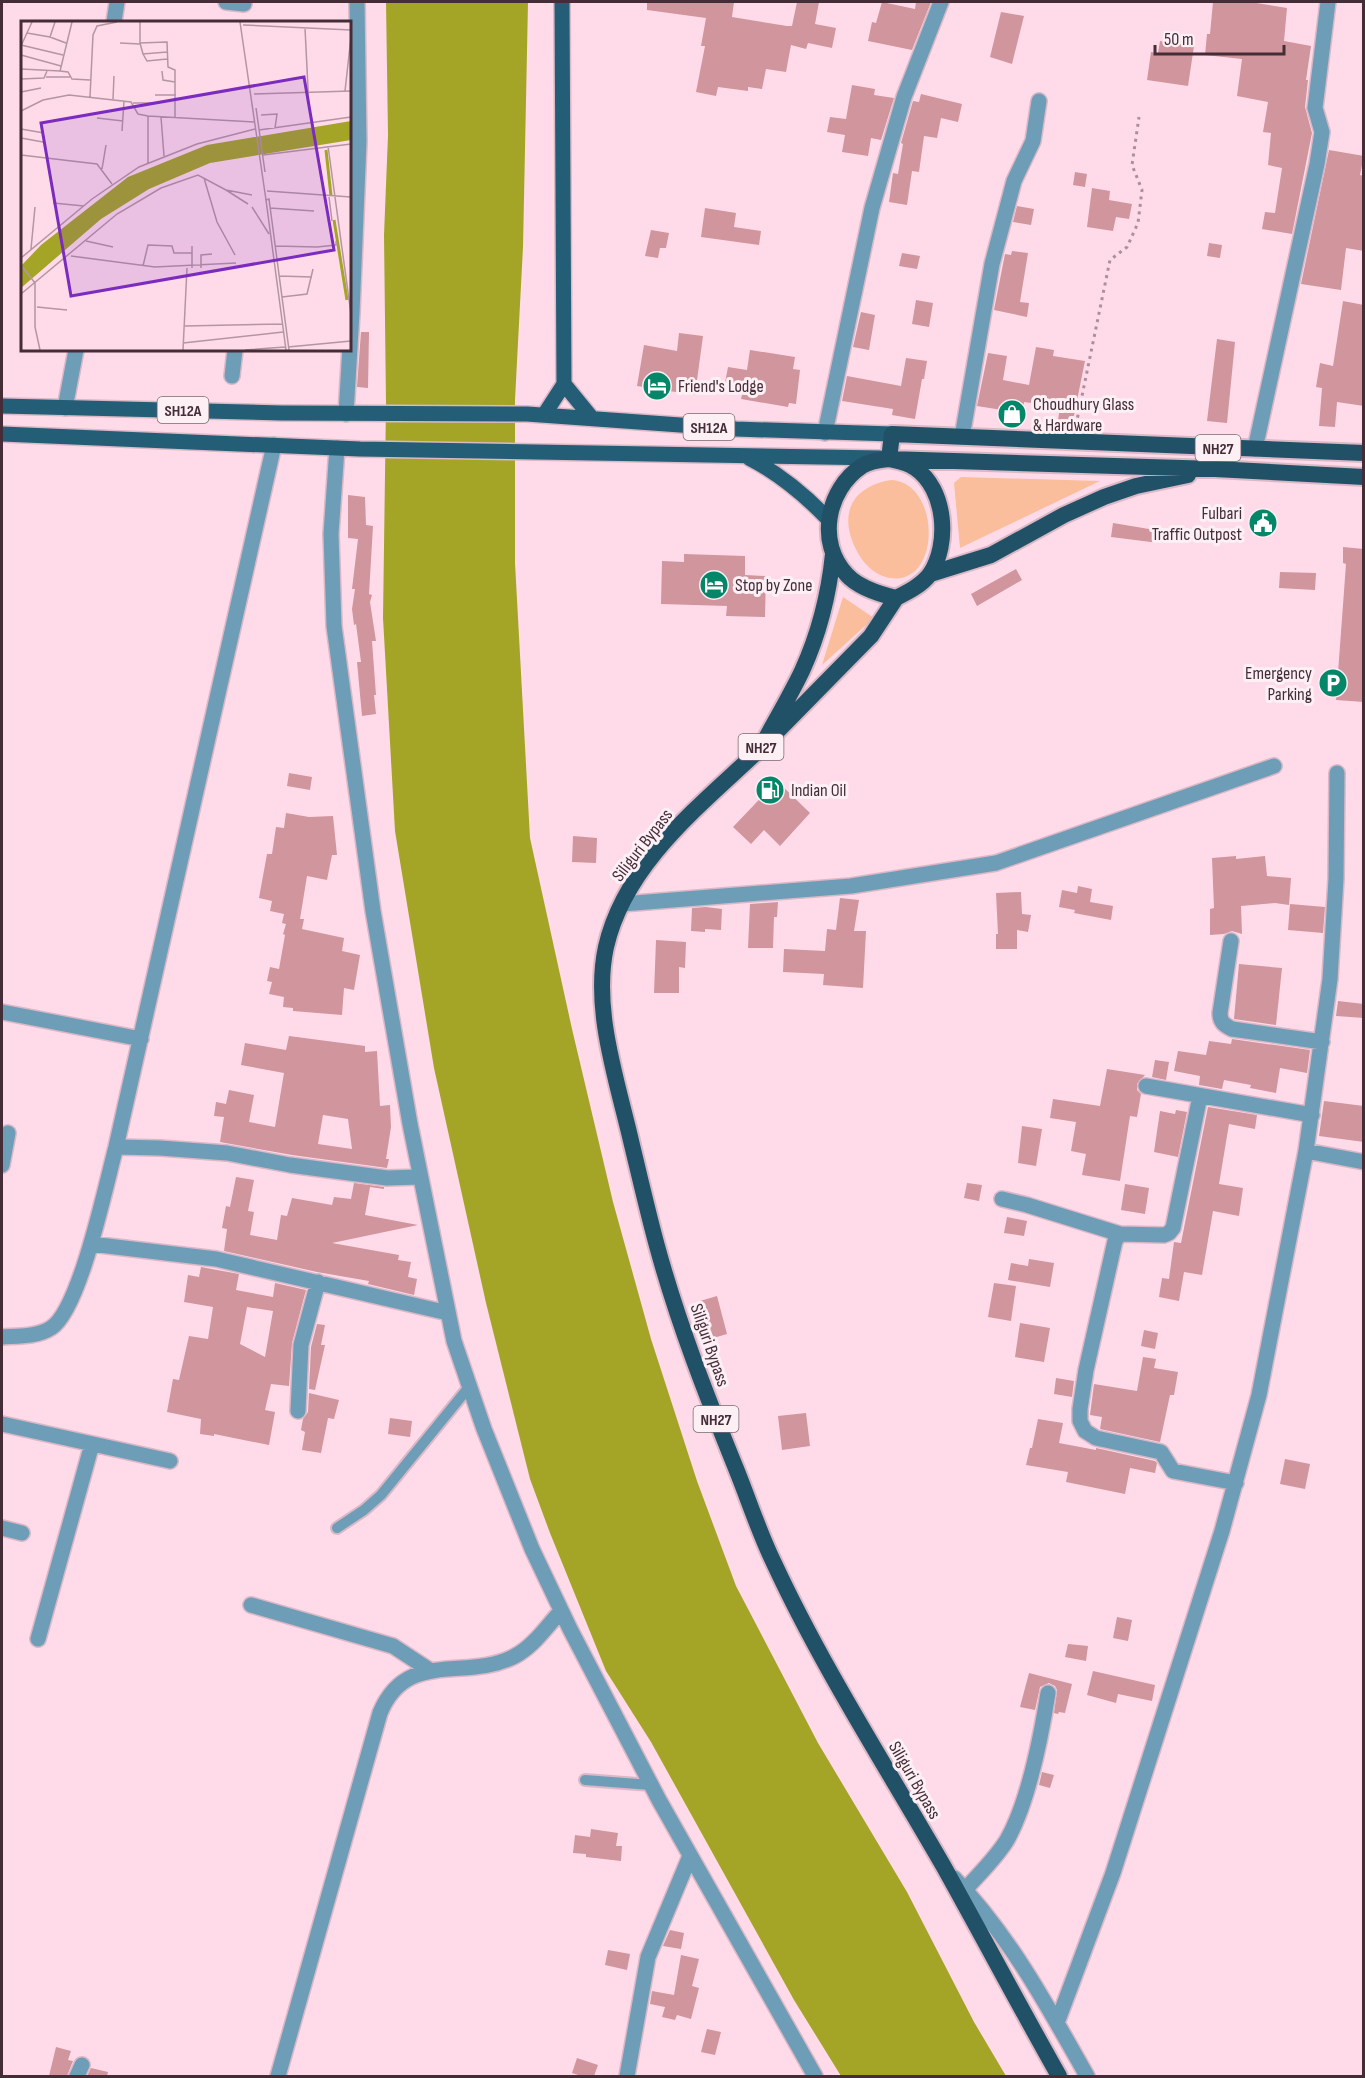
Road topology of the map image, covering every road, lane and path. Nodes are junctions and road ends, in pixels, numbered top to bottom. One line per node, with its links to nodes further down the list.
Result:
1 (117, 2): 8 (street)
2 (226, 2): 7 (street)
3 (357, 2): 11 (street)
4 (562, 2): 16 (main road)
5 (941, 2): 22 (street)
6 (1328, 2): 29 (street)
7 (244, 4)
8 (114, 21)
9 (1039, 101): 25 (street)
10 (1139, 117): 26 (path)
11 (351, 291)
12 (76, 351): 18 (street)
13 (235, 351): 15 (street)
14 (349, 351): 19 (street)
15 (232, 376)
16 (564, 384): 20 (main road); 21 (main road)
17 (2, 406): 18 (main road, SH12A)
18 (65, 408): 19 (main road, SH12A)
19 (346, 414): 20 (main road, SH12A)
20 (544, 415): 21 (main road, SH12A)
21 (591, 417): 22 (main road, SH12A)
22 (825, 433): 24 (main road, SH12A)
23 (2, 434): 27 (main road, SH12A)
24 (892, 434): 25 (highway, NH27); 32 (highway)
25 (962, 437): 26 (highway, NH27)
26 (1072, 442): 29 (highway, NH27)
27 (274, 446): 28 (main road, SH12A); 45 (street)
28 (337, 448): 31 (main road, SH12A); 55 (street)
29 (1255, 449): 30 (highway, NH27)
30 (1364, 453)
31 (744, 455): 32 (main road, SH12A); 35 (main road, SH12A)
32 (889, 459): 33 (highway, NH27); 35 (highway, NH27); 37 (highway)
33 (1215, 469): 34 (highway, NH27); 37 (highway, NH27)
34 (1364, 477)
35 (829, 520): 36 (highway, NH27)
36 (833, 554): 38 (highway, NH27); 39 (highway, NH27)
37 (930, 574): 38 (highway, NH27)
38 (896, 598): 39 (highway, NH27)
39 (760, 749): 42 (highway, Siliguri Bypass / NH27)
40 (1274, 766): 42 (street)
41 (1337, 773): 46 (street)
42 (622, 904): 79 (highway, Siliguri Bypass / NH27)
43 (1231, 941): 46 (street)
44 (2, 1012): 45 (street)
45 (141, 1039): 51 (street)
46 (1322, 1041): 49 (street)
47 (1146, 1086): 48 (street)
48 (1200, 1096): 49 (street); 57 (street)
49 (1312, 1115): 52 (street)
50 (8, 1133): 54 (street)
51 (116, 1147): 55 (street); 58 (street)
52 (1306, 1150): 53 (street); 67 (street)
53 (1364, 1162)
54 (2, 1165)
55 (420, 1177): 60 (street)
56 (1002, 1199): 57 (street)
57 (1120, 1234): 67 (street)
58 (91, 1244): 59 (street); 61 (street)
59 (318, 1282): 60 (street); 63 (street)
60 (448, 1313): 62 (street)
61 (2, 1337)
62 (469, 1387): 69 (lane); 72 (street)
63 (298, 1410)
64 (2, 1424): 65 (street)
65 (92, 1444): 66 (street); 73 (street)
66 (170, 1461)
67 (1236, 1484): 81 (street)
68 (2, 1528): 70 (street)
69 (337, 1528)
70 (22, 1533)
71 (251, 1605): 74 (street)
72 (561, 1611): 74 (street); 77 (street)
73 (38, 1639)
74 (431, 1671): 82 (street)
75 (1048, 1693): 80 (street)
76 (585, 1780): 77 (lane)
77 (651, 1785): 78 (street)
78 (690, 1856): 83 (street); 84 (street)
79 (944, 1868): 80 (street); 85 (highway, Siliguri Bypass / NH27)
80 (965, 1890): 81 (street)
81 (1057, 2023): 86 (street)
82 (278, 2076)
83 (627, 2076)
84 (815, 2076)
85 (1059, 2076)
86 (1087, 2076)

